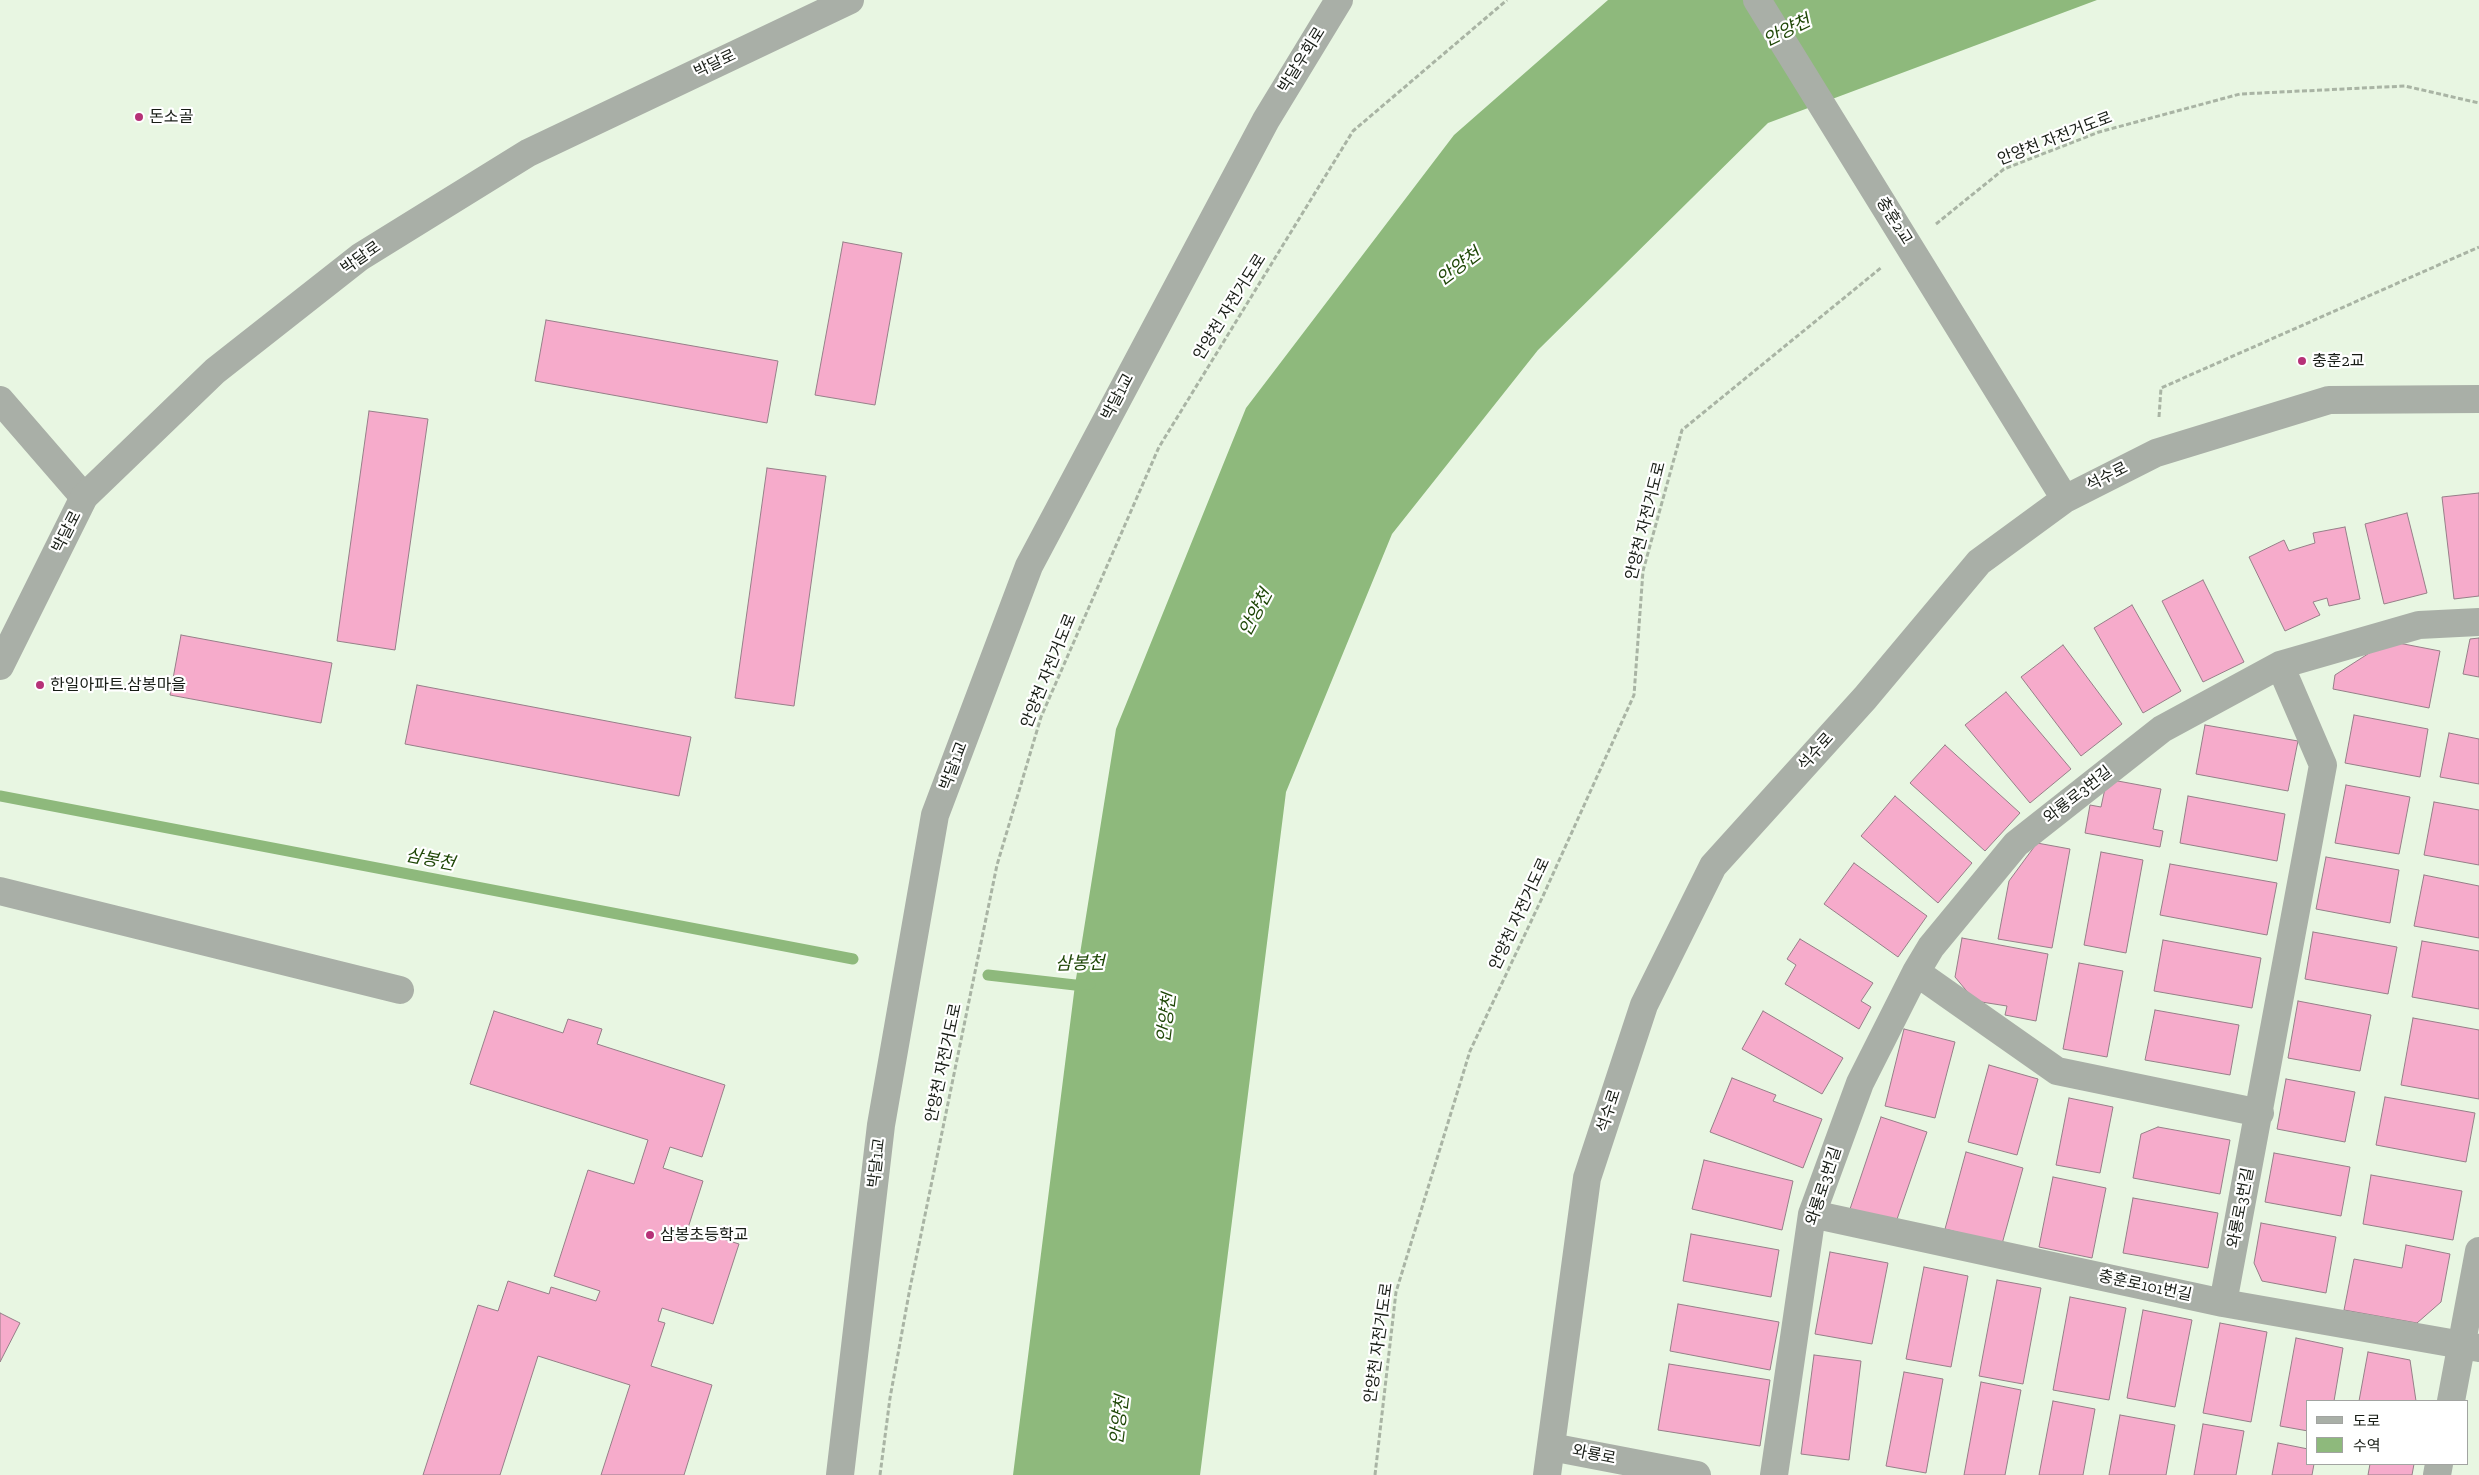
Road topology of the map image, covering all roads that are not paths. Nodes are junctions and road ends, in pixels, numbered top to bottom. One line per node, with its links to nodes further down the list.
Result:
1 (850, 0): 7 (street, 박달로)
2 (1339, 0): 4 (street, 박달우회로)
3 (1757, 0): 8 (street, 충훈2교)
4 (1266, 120): 22 (street, 박달1교)
5 (2479, 399): 8 (street, 석수로)
6 (0, 400): 7 (street)
7 (84, 498): 11 (street, 박달로)
8 (2065, 499): 21 (street, 석수로)
9 (2479, 622): 10 (street, 와룡로3번길)
10 (2280, 665): 13 (street, 와룡로3번길); 15 (street, 와룡로3번길)
11 (0, 666)
12 (0, 891): 14 (street)
13 (1916, 972): 15 (street); 16 (street, 와룡로3번길)
14 (400, 990)
15 (2260, 1113): 18 (street, 와룡로3번길)
16 (1812, 1214): 18 (street, 충훈로101번길); 25 (street, 와룡로3번길)
17 (2479, 1251): 19 (street)
18 (2223, 1303): 19 (street, 충훈로101번길)
19 (2470, 1347): 20 (street)
20 (2451, 1400)
21 (1551, 1447): 23 (street, 석수로); 24 (street, 와룡로)
22 (840, 1475)
23 (1548, 1475)
24 (1697, 1475)
25 (1774, 1475)

